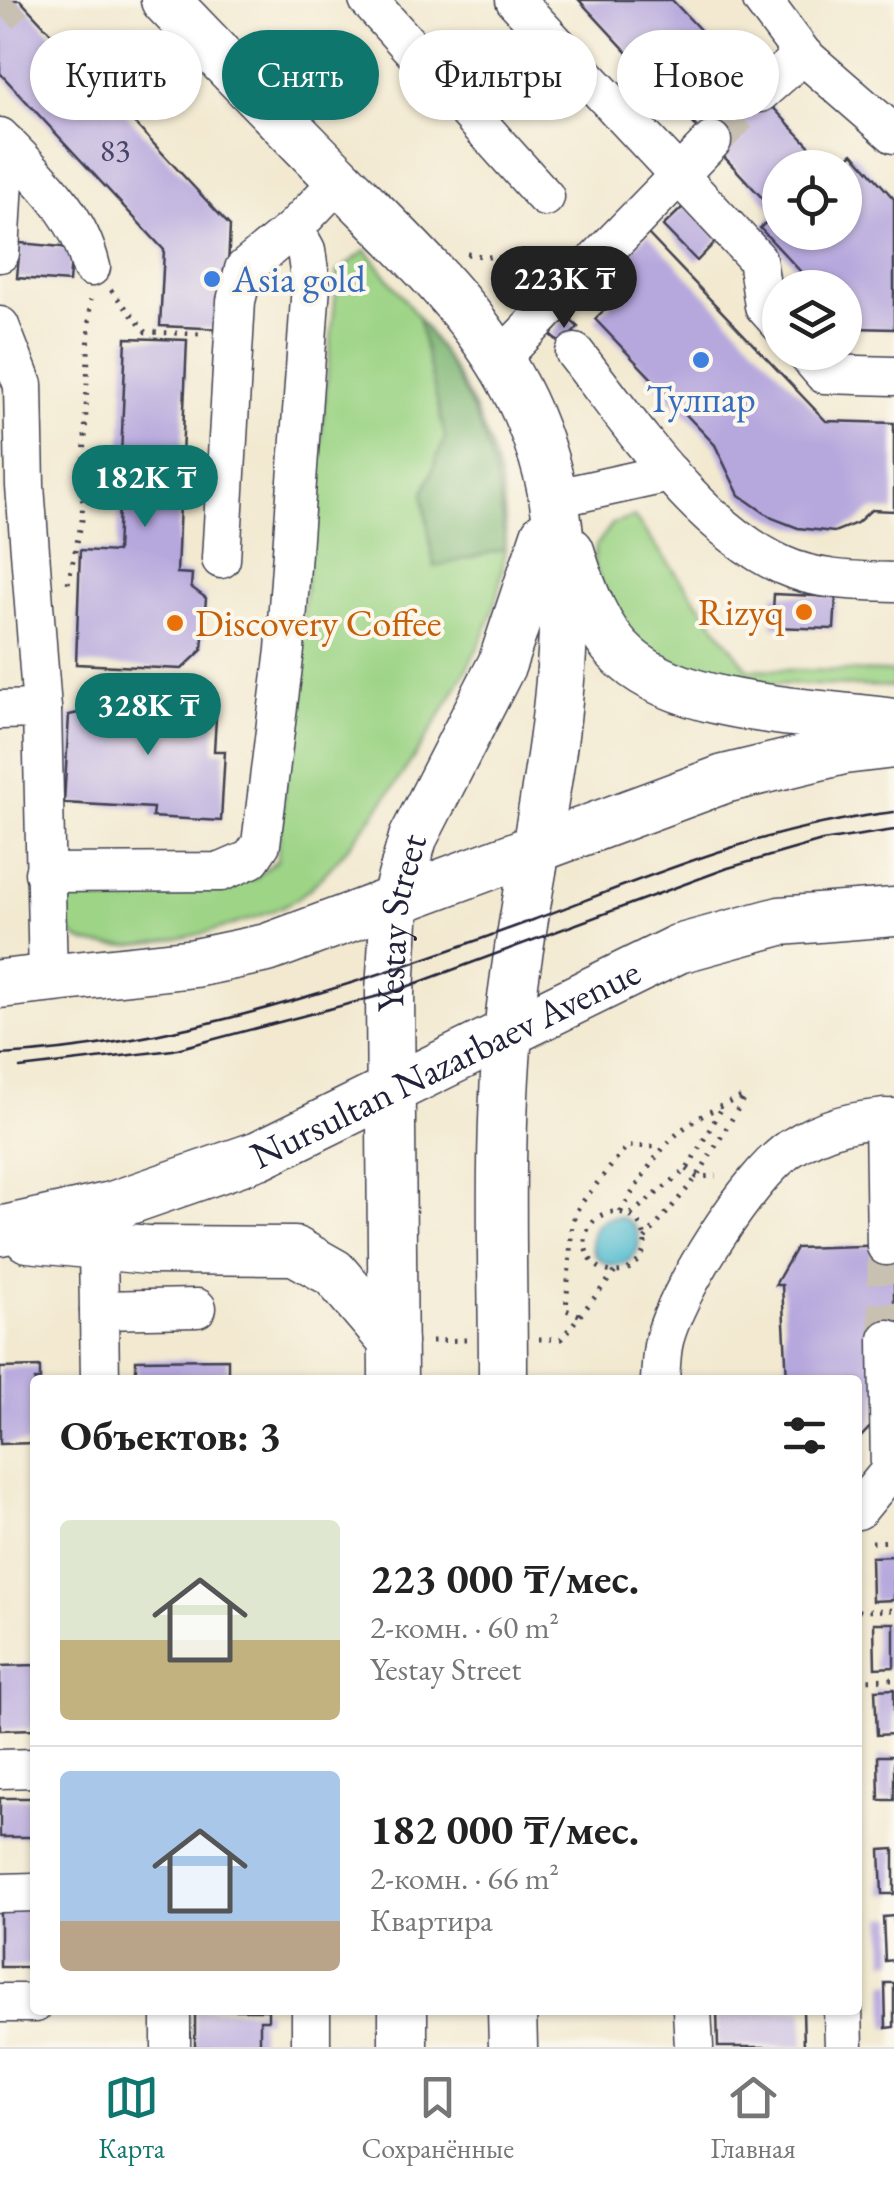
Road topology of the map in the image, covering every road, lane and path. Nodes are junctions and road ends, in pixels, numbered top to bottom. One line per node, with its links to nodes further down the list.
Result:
1 (165, 0): 11 (main road)
2 (368, 0): 12 (lane)
3 (515, 0): 10 (lane)
4 (762, 0): 5 (lane)
5 (804, 55): 6 (lane); 7 (lane)
6 (779, 76)
7 (894, 134)
8 (3, 140): 14 (lane); 16 (lane)
9 (712, 142): 10 (lane)
10 (678, 175): 17 (lane); 18 (lane)
11 (340, 180): 13 (lane); 22 (main road)
12 (545, 197)
13 (294, 228): 20 (lane); 36 (lane)
14 (0, 252)
15 (459, 253): 17 (path)
16 (91, 267): 20 (path); 30 (path)
17 (586, 270): 22 (lane)
18 (762, 293)
19 (0, 326): 26 (lane)
20 (234, 336): 28 (lane)
21 (574, 353): 25 (lane)
22 (499, 360): 27 (main road)
23 (821, 370): 24 (lane)
24 (894, 376)
25 (670, 473): 27 (lane); 29 (lane)
26 (12, 486): 31 (lane)
27 (556, 498): 33 (main road); 35 (main road); 37 (main road, Yestay Street)
28 (221, 559)
29 (894, 582)
30 (66, 596)
31 (42, 709): 32 (lane); 36 (lane)
32 (0, 710)
33 (894, 722)
34 (894, 744): 35 (main road)
35 (536, 847): 37 (main road); 41 (main road)
36 (44, 872): 39 (lane)
37 (395, 902): 39 (main road); 42 (main road, Yestay Street)
38 (884, 915): 41 (main road, Nursultan Nazarbaev Avenue)
39 (48, 980): 40 (main road)
40 (0, 984)
41 (508, 1036): 42 (main road, Nursultan Nazarbaev Avenue); 63 (main road)
42 (390, 1094): 52 (main road, Nursultan Nazarbaev Avenue); 62 (main road, Yestay Street)
43 (724, 1104): 45 (path); 46 (path); 47 (path)
44 (889, 1118): 55 (lane); 65 (lane)
45 (660, 1146): 48 (path); 49 (path)
46 (687, 1169): 47 (path); 50 (path)
47 (697, 1176): 53 (path)
48 (620, 1212): 50 (path); 51 (path)
49 (575, 1215): 51 (path); 59 (path)
50 (630, 1215): 53 (path)
51 (591, 1224): 56 (path)
52 (0, 1233): 54 (main road)
53 (646, 1239): 56 (path)
54 (98, 1245): 58 (lane); 62 (main road)
55 (886, 1246)
56 (615, 1272): 59 (path)
57 (197, 1308): 58 (lane)
58 (99, 1310): 64 (lane)
59 (579, 1315): 60 (path)
60 (535, 1339)
61 (888, 1339): 66 (lane)
62 (402, 1355): 63 (path)
63 (491, 1360)
64 (100, 1375)
65 (661, 1375)
66 (891, 1388): 67 (lane)
67 (862, 1505)
68 (894, 1610): 69 (path)
69 (862, 1611)
70 (894, 1678): 71 (path)
71 (862, 1680)
72 (30, 1768): 73 (lane)
73 (0, 1770)
74 (30, 1892): 75 (lane)
75 (0, 1893)
76 (30, 2003): 77 (lane)
77 (0, 2004)
78 (171, 2015): 84 (lane)
79 (311, 2015): 85 (lane)
80 (402, 2015): 86 (main road)
81 (512, 2015): 87 (main road)
82 (692, 2015): 88 (lane)
83 (842, 2015): 89 (lane)
84 (171, 2047)
85 (311, 2047)
86 (403, 2047)
87 (513, 2047)
88 (694, 2047)
89 (844, 2047)

